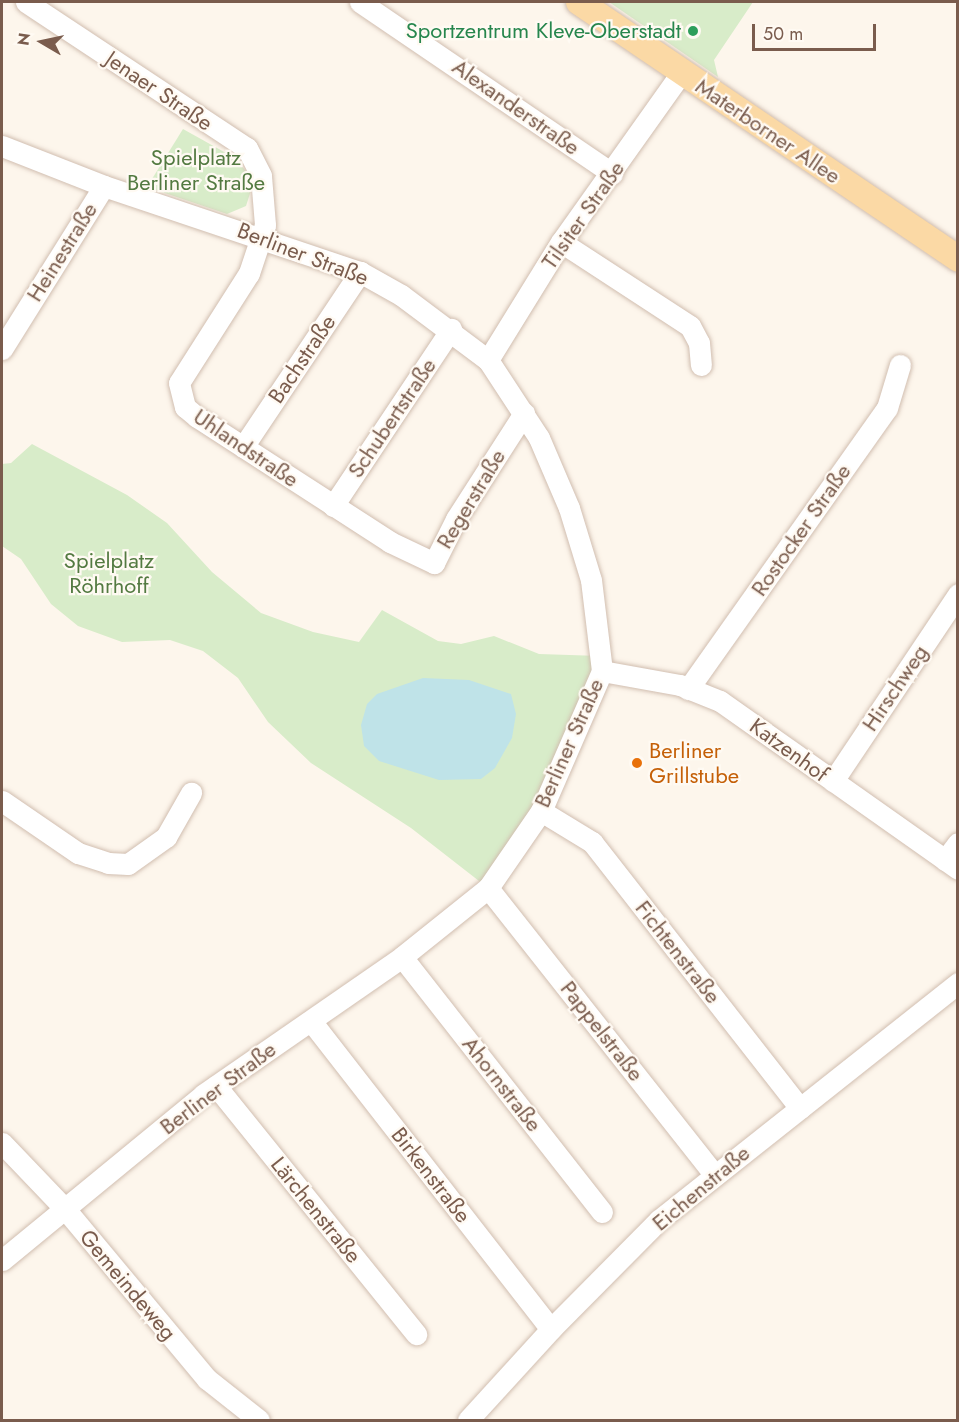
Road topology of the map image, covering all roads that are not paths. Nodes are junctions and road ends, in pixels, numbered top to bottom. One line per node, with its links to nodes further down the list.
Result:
1 (26, 2): 8 (street, Jenaer Straße)
2 (360, 2): 6 (street, Alexanderstraße)
3 (579, 2): 4 (main road, Materborner Allee)
4 (682, 72): 6 (street, Tilsiter Straße); 10 (main road, Materborner Allee)
5 (2, 146): 7 (street, Berliner Straße)
6 (612, 173): 9 (street, Tilsiter Straße)
7 (104, 186): 8 (street, Berliner Straße); 13 (street, Heinestraße)
8 (263, 236): 11 (street, Berliner Straße); 18 (street, Uhlandstraße)
9 (561, 242): 14 (street, Tilsiter Straße); 15 (street)
10 (957, 259)
11 (360, 272): 12 (street, Berliner Straße); 18 (street, Bachstraße)
12 (451, 329): 14 (street, Berliner Straße); 19 (street, Schubertstraße)
13 (2, 349)
14 (488, 360): 17 (street, Berliner Straße)
15 (701, 365)
16 (900, 365): 23 (street, Rostocker Straße)
17 (524, 413): 20 (street, Regerstraße); 22 (street, Berliner Straße)
18 (243, 447): 19 (street, Uhlandstraße)
19 (333, 506): 20 (street, Uhlandstraße)
20 (412, 550)
21 (957, 594): 24 (street, Hirschweg)
22 (602, 671): 23 (street, Katzenhof); 27 (street, Berliner Straße)
23 (688, 689): 24 (street, Katzenhof)
24 (833, 782): 29 (street, Katzenhof)
25 (192, 793): 26 (street)
26 (2, 801)
27 (541, 811): 30 (street, Berliner Straße); 35 (street, Fichtenstraße)
28 (957, 843): 29 (street)
29 (951, 865)
30 (488, 888): 31 (street, Berliner Straße); 37 (street, Pappelstraße)
31 (402, 957): 33 (street, Berliner Straße); 39 (street, Ahornstraße)
32 (957, 983): 35 (street, Eichenstraße)
33 (310, 1021): 34 (street, Berliner Straße); 41 (street, Birkenstraße)
34 (216, 1086): 38 (street, Berliner Straße); 42 (street, Lärchenstraße)
35 (801, 1108): 37 (street, Eichenstraße)
36 (2, 1143): 38 (street, Gemeindeweg)
37 (716, 1175): 41 (street, Eichenstraße)
38 (66, 1210): 40 (street, Berliner Straße); 43 (street, Gemeindeweg)
39 (602, 1212)
40 (2, 1260)
41 (551, 1329): 44 (street, Eichenstraße)
42 (416, 1334)
43 (259, 1420)
44 (468, 1420)

